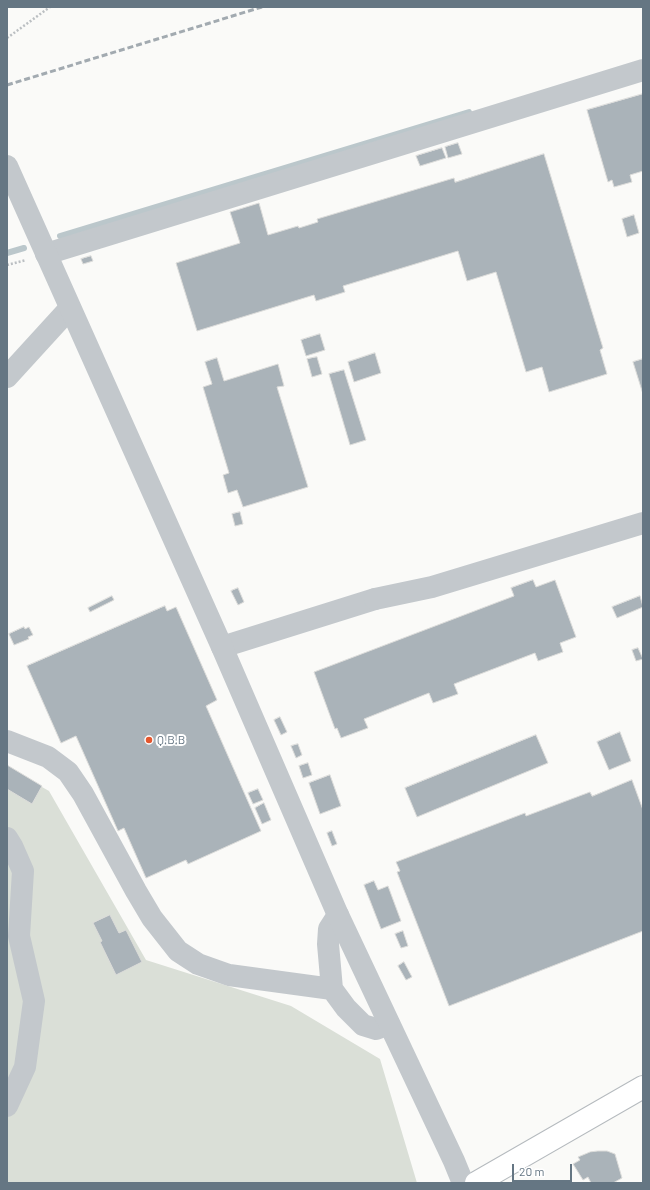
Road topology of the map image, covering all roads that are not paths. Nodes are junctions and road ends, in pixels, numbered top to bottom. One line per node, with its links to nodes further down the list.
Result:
1 (643, 70): 3 (street)
2 (7, 166): 3 (street)
3 (46, 254): 4 (street)
4 (70, 308): 5 (street); 7 (street)
5 (7, 377)
6 (643, 523): 7 (street)
7 (222, 647): 10 (street)
8 (7, 741): 11 (street)
9 (7, 838): 14 (street)
10 (338, 915): 11 (street); 12 (street)
11 (332, 989): 12 (street)
12 (389, 1024): 15 (street)
13 (643, 1087): 16 (main road)
14 (7, 1106)
15 (463, 1183)
16 (476, 1183)

